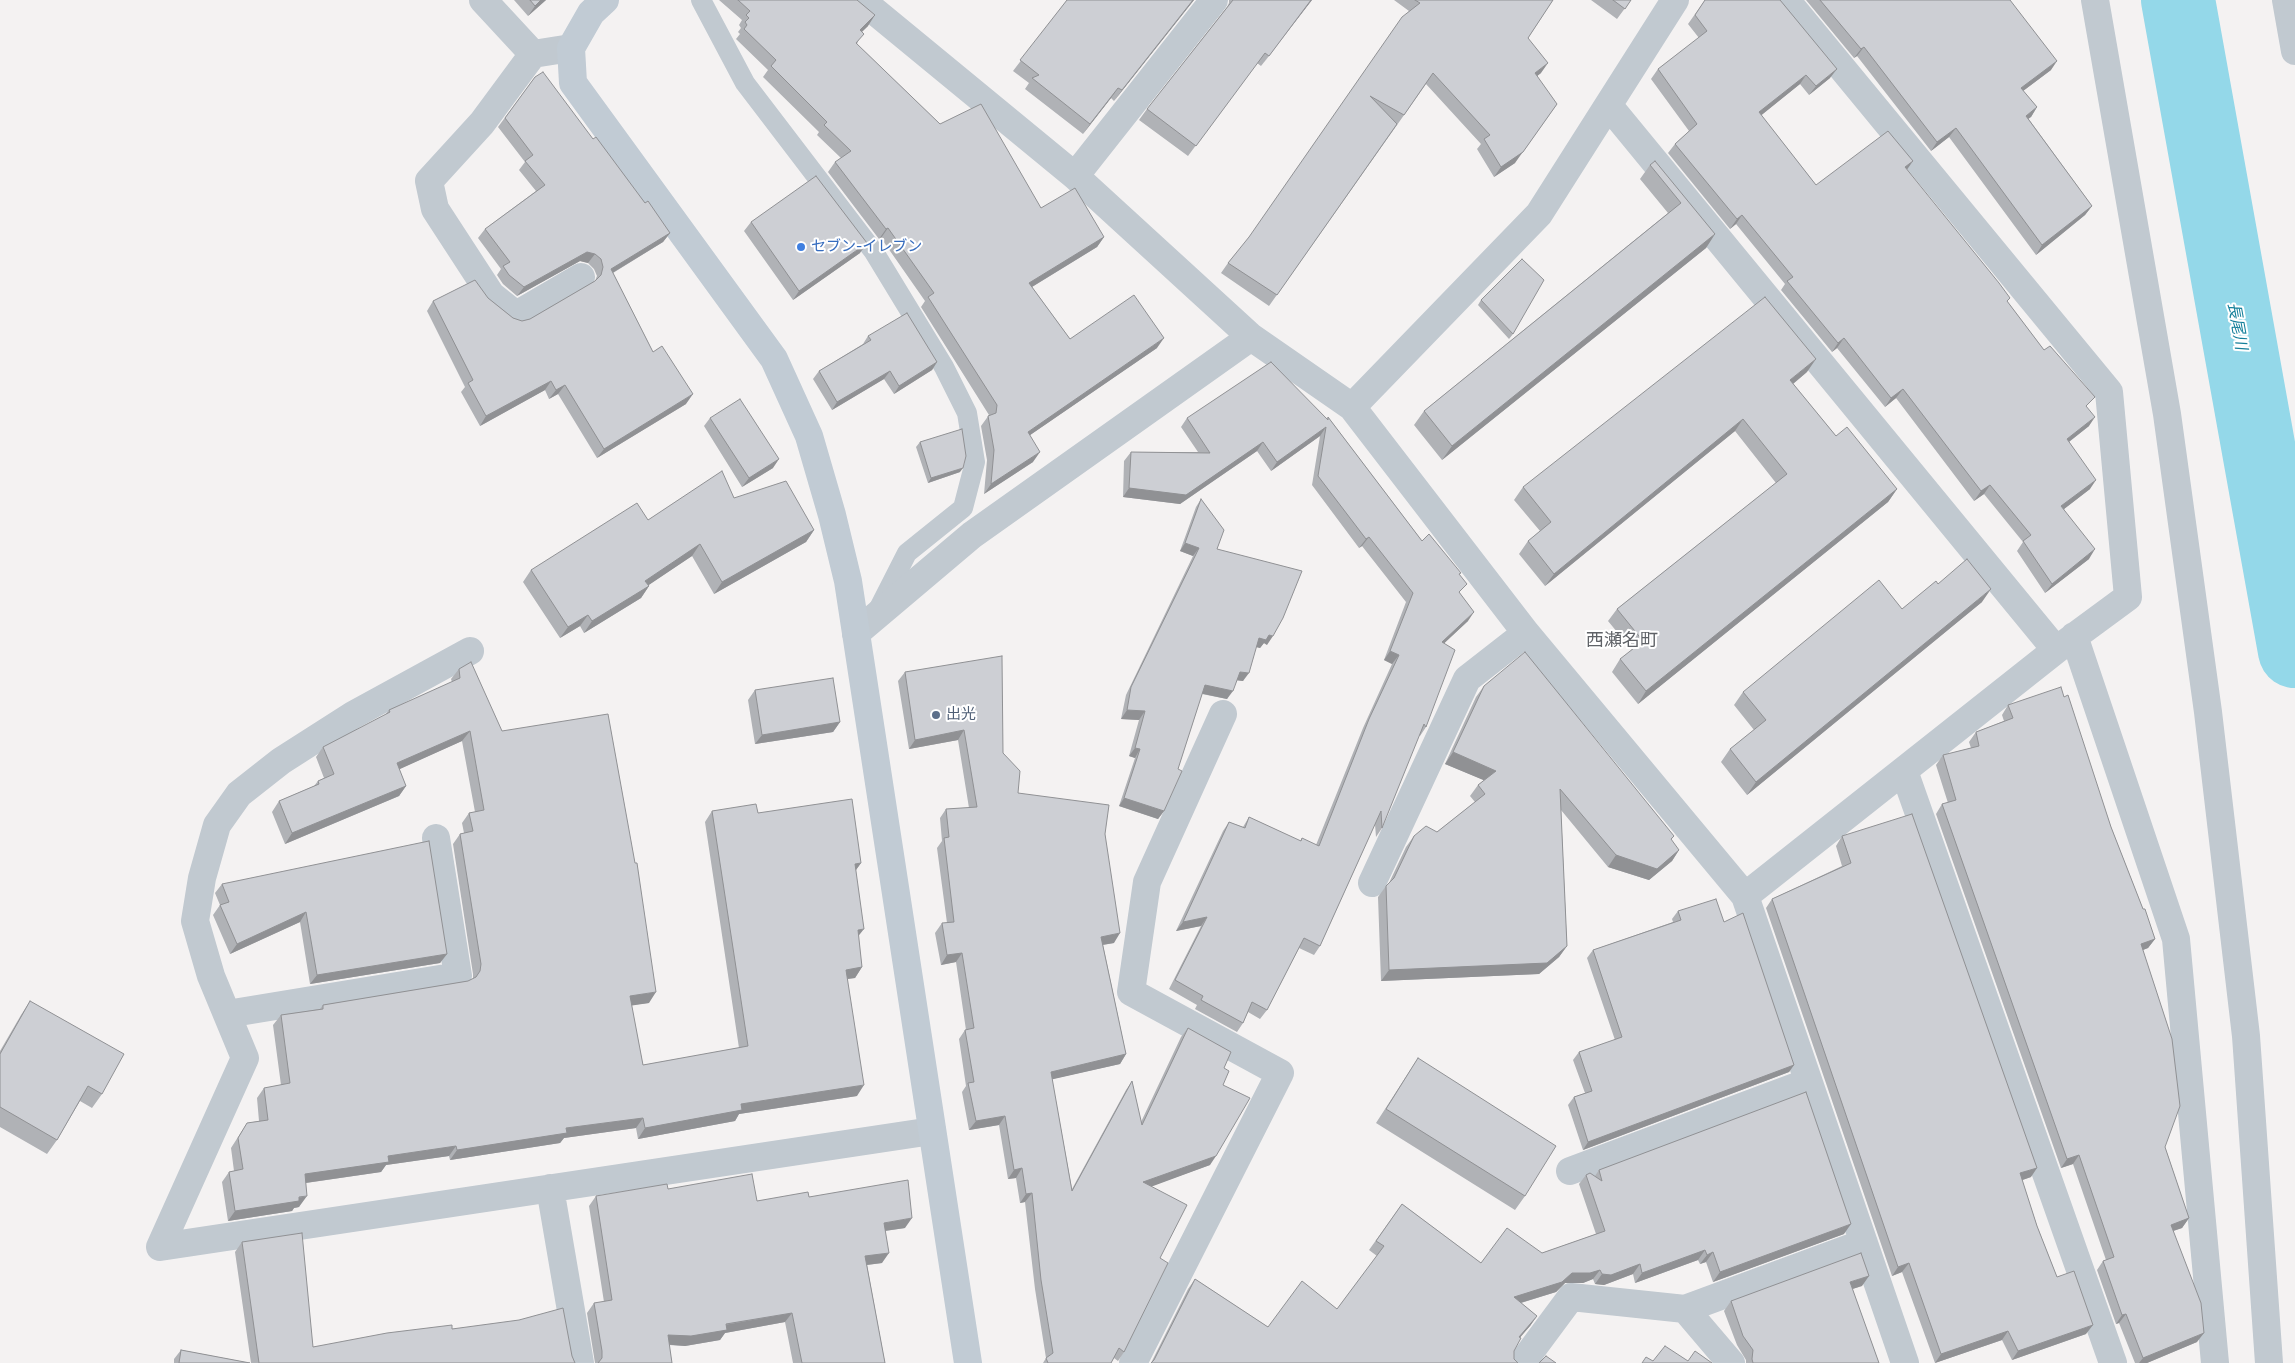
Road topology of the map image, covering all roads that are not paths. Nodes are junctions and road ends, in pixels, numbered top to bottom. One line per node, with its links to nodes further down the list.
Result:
1 (483, 0): 12 (street)
2 (605, 0): 10 (street)
3 (701, 0): 18 (lane)
4 (861, 0): 14 (street)
5 (1214, 0): 14 (street)
6 (1675, 0): 13 (street)
7 (1786, 0): 20 (street)
8 (2095, 0): 42 (street)
9 (2286, 0): 11 (street)
10 (571, 48): 12 (street); 18 (street)
11 (2295, 51)
12 (534, 54): 15 (street)
13 (1609, 106): 17 (street); 20 (street)
14 (1075, 176): 16 (street)
15 (582, 278)
16 (1250, 337): 17 (street); 18 (street)
17 (1352, 407): 19 (street)
18 (865, 625): 29 (street)
19 (1526, 633): 25 (street); 26 (street)
20 (2065, 643): 23 (street); 41 (street)
21 (470, 650): 27 (street)
22 (1223, 714): 36 (street)
23 (1904, 771): 26 (street); 40 (street)
24 (436, 838): 27 (street)
25 (1372, 883)
26 (1745, 896): 28 (street)
27 (227, 1014): 31 (street)
28 (1808, 1082): 30 (street); 32 (street)
29 (932, 1131): 31 (street); 35 (street)
30 (1570, 1172)
31 (550, 1188): 34 (street)
32 (1864, 1243): 33 (street); 39 (street)
33 (1685, 1309): 37 (street); 38 (street)
34 (580, 1363)
35 (968, 1363)
36 (1132, 1363)
37 (1522, 1363)
38 (1731, 1363)
39 (1905, 1363)
40 (2112, 1363)
41 (2215, 1363)
42 (2269, 1363)

